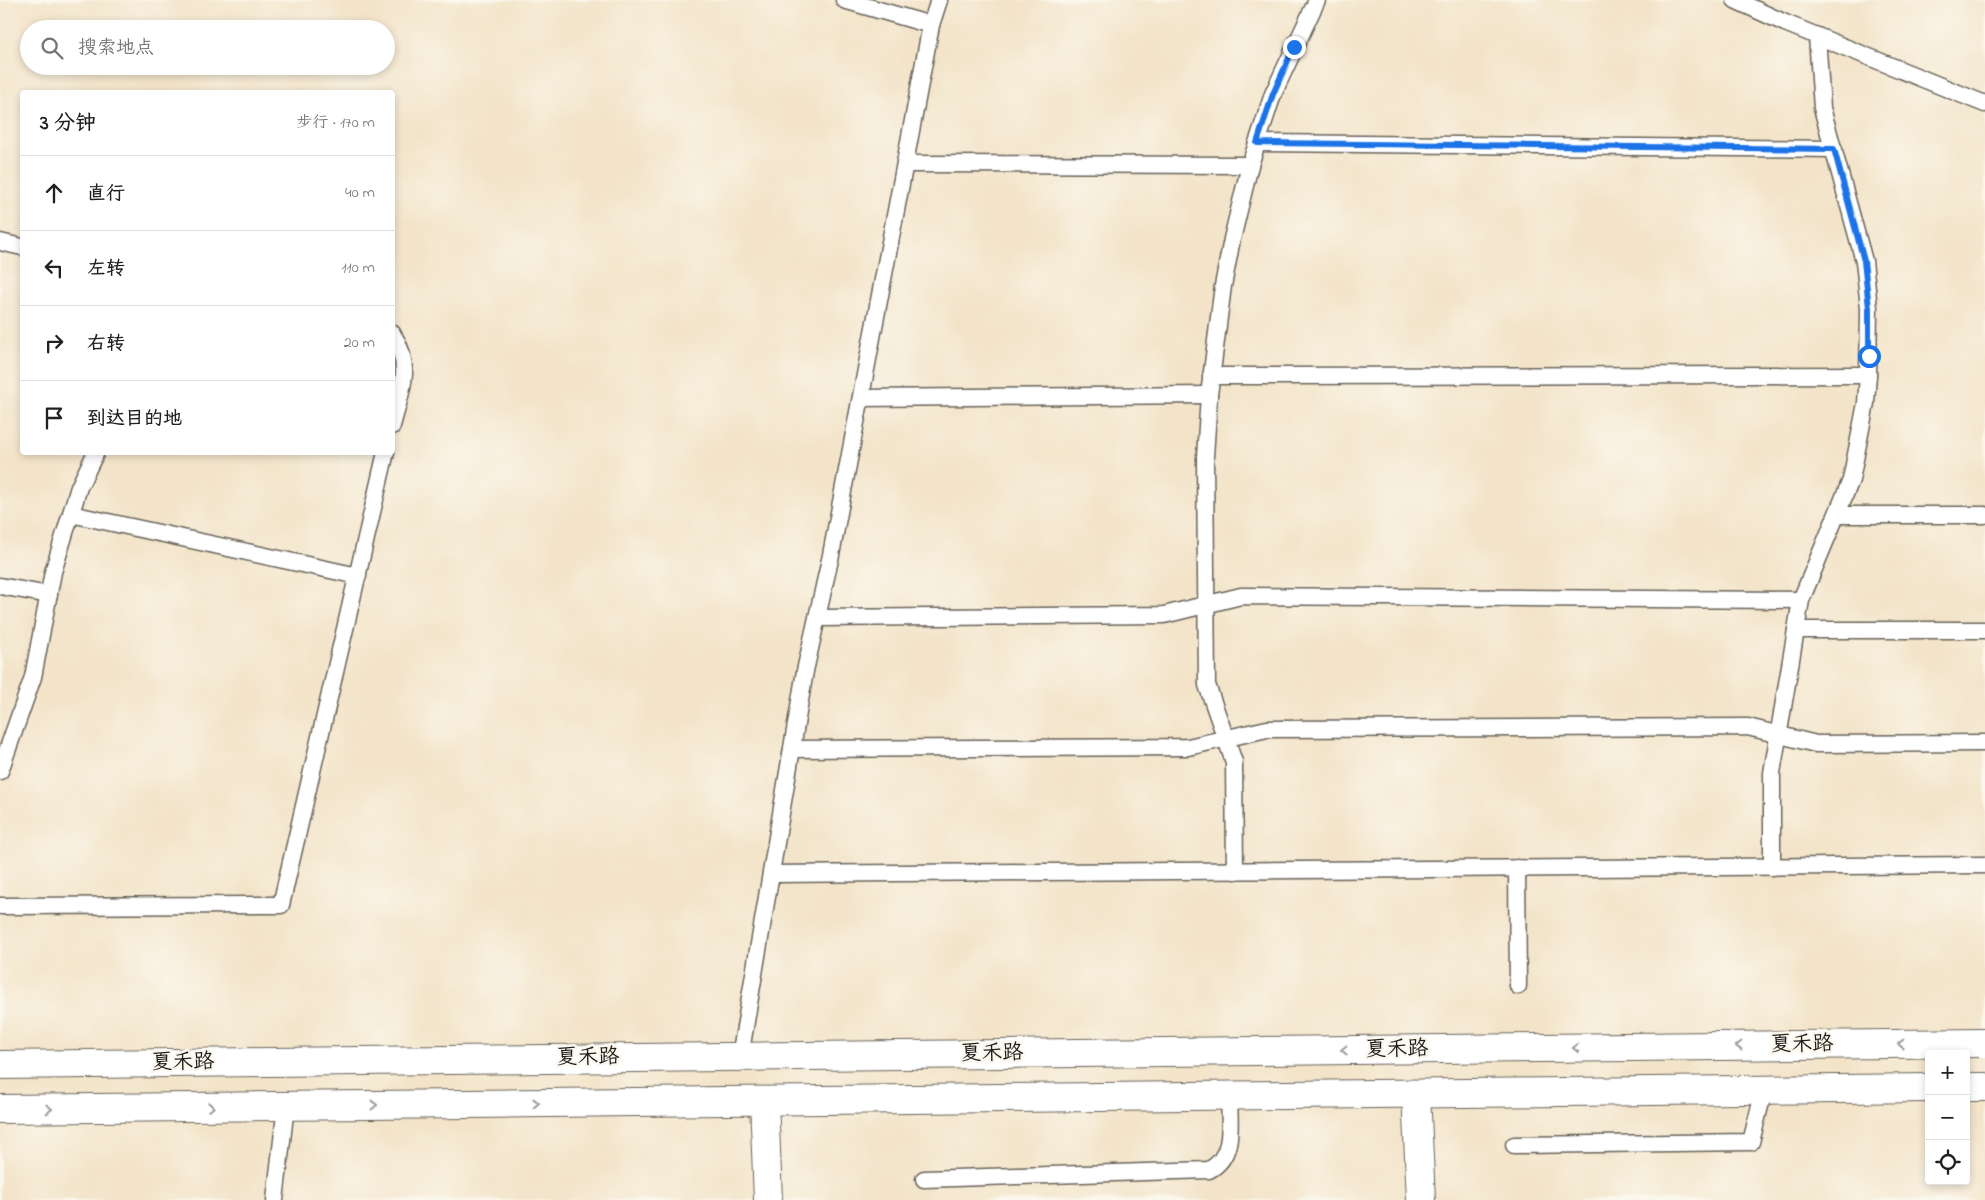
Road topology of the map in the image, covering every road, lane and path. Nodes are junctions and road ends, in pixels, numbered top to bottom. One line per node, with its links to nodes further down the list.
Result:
1 (844, 0): 5 (lane)
2 (939, 0): 5 (lane)
3 (1317, 0): 8 (lane)
4 (1734, 0): 6 (lane)
5 (931, 25): 10 (lane)
6 (1817, 36): 7 (lane); 9 (lane)
7 (1985, 104)
8 (1257, 143): 9 (lane); 11 (lane)
9 (1834, 149): 15 (lane)
10 (905, 164): 11 (lane); 18 (lane)
11 (1250, 166): 16 (lane)
12 (0, 242): 13 (lane)
13 (20, 247)
14 (395, 339): 19 (lane)
15 (1868, 375): 16 (lane); 23 (lane)
16 (1211, 376): 17 (lane)
17 (1209, 395): 18 (lane); 29 (lane)
18 (861, 398): 30 (lane)
19 (395, 413)
20 (95, 455): 22 (lane)
21 (385, 455): 25 (lane)
22 (71, 514): 25 (lane); 27 (lane)
23 (1837, 515): 24 (lane); 28 (lane)
24 (1985, 515)
25 (358, 576): 43 (lane)
26 (0, 586): 27 (lane)
27 (49, 595): 37 (lane)
28 (1801, 600): 29 (lane); 31 (lane)
29 (1206, 604): 30 (lane); 34 (lane)
30 (817, 618): 36 (lane)
31 (1796, 630): 32 (lane); 33 (lane)
32 (1985, 630)
33 (1778, 734): 34 (lane); 35 (lane); 39 (lane)
34 (1225, 738): 36 (lane); 41 (lane)
35 (1985, 743)
36 (792, 749): 42 (lane)
37 (0, 771)
38 (1985, 865): 39 (lane)
39 (1772, 867): 40 (lane)
40 (1518, 868): 41 (lane); 44 (lane)
41 (1234, 871): 42 (lane)
42 (771, 874): 46 (lane)
43 (0, 906)
44 (1518, 986)
45 (1985, 1043): 46 (street, 夏禾路, one-way to 46)
46 (740, 1057): 47 (street, 夏禾路)
47 (0, 1065)
48 (1970, 1087): 49 (street)
49 (1985, 1087)
50 (1925, 1088): 51 (street, 夏禾路)
51 (1764, 1090): 52 (street, 夏禾路); 57 (lane)
52 (1416, 1094): 53 (street, 夏禾路); 61 (street)
53 (1229, 1096): 54 (street, 夏禾路); 58 (lane)
54 (764, 1101): 55 (street, 夏禾路, one-way to 54); 60 (street)
55 (286, 1106): 56 (street, 夏禾路, one-way to 55); 59 (lane)
56 (0, 1110)
57 (1514, 1145)
58 (924, 1179)
59 (275, 1200)
60 (768, 1200)
61 (1422, 1200)

